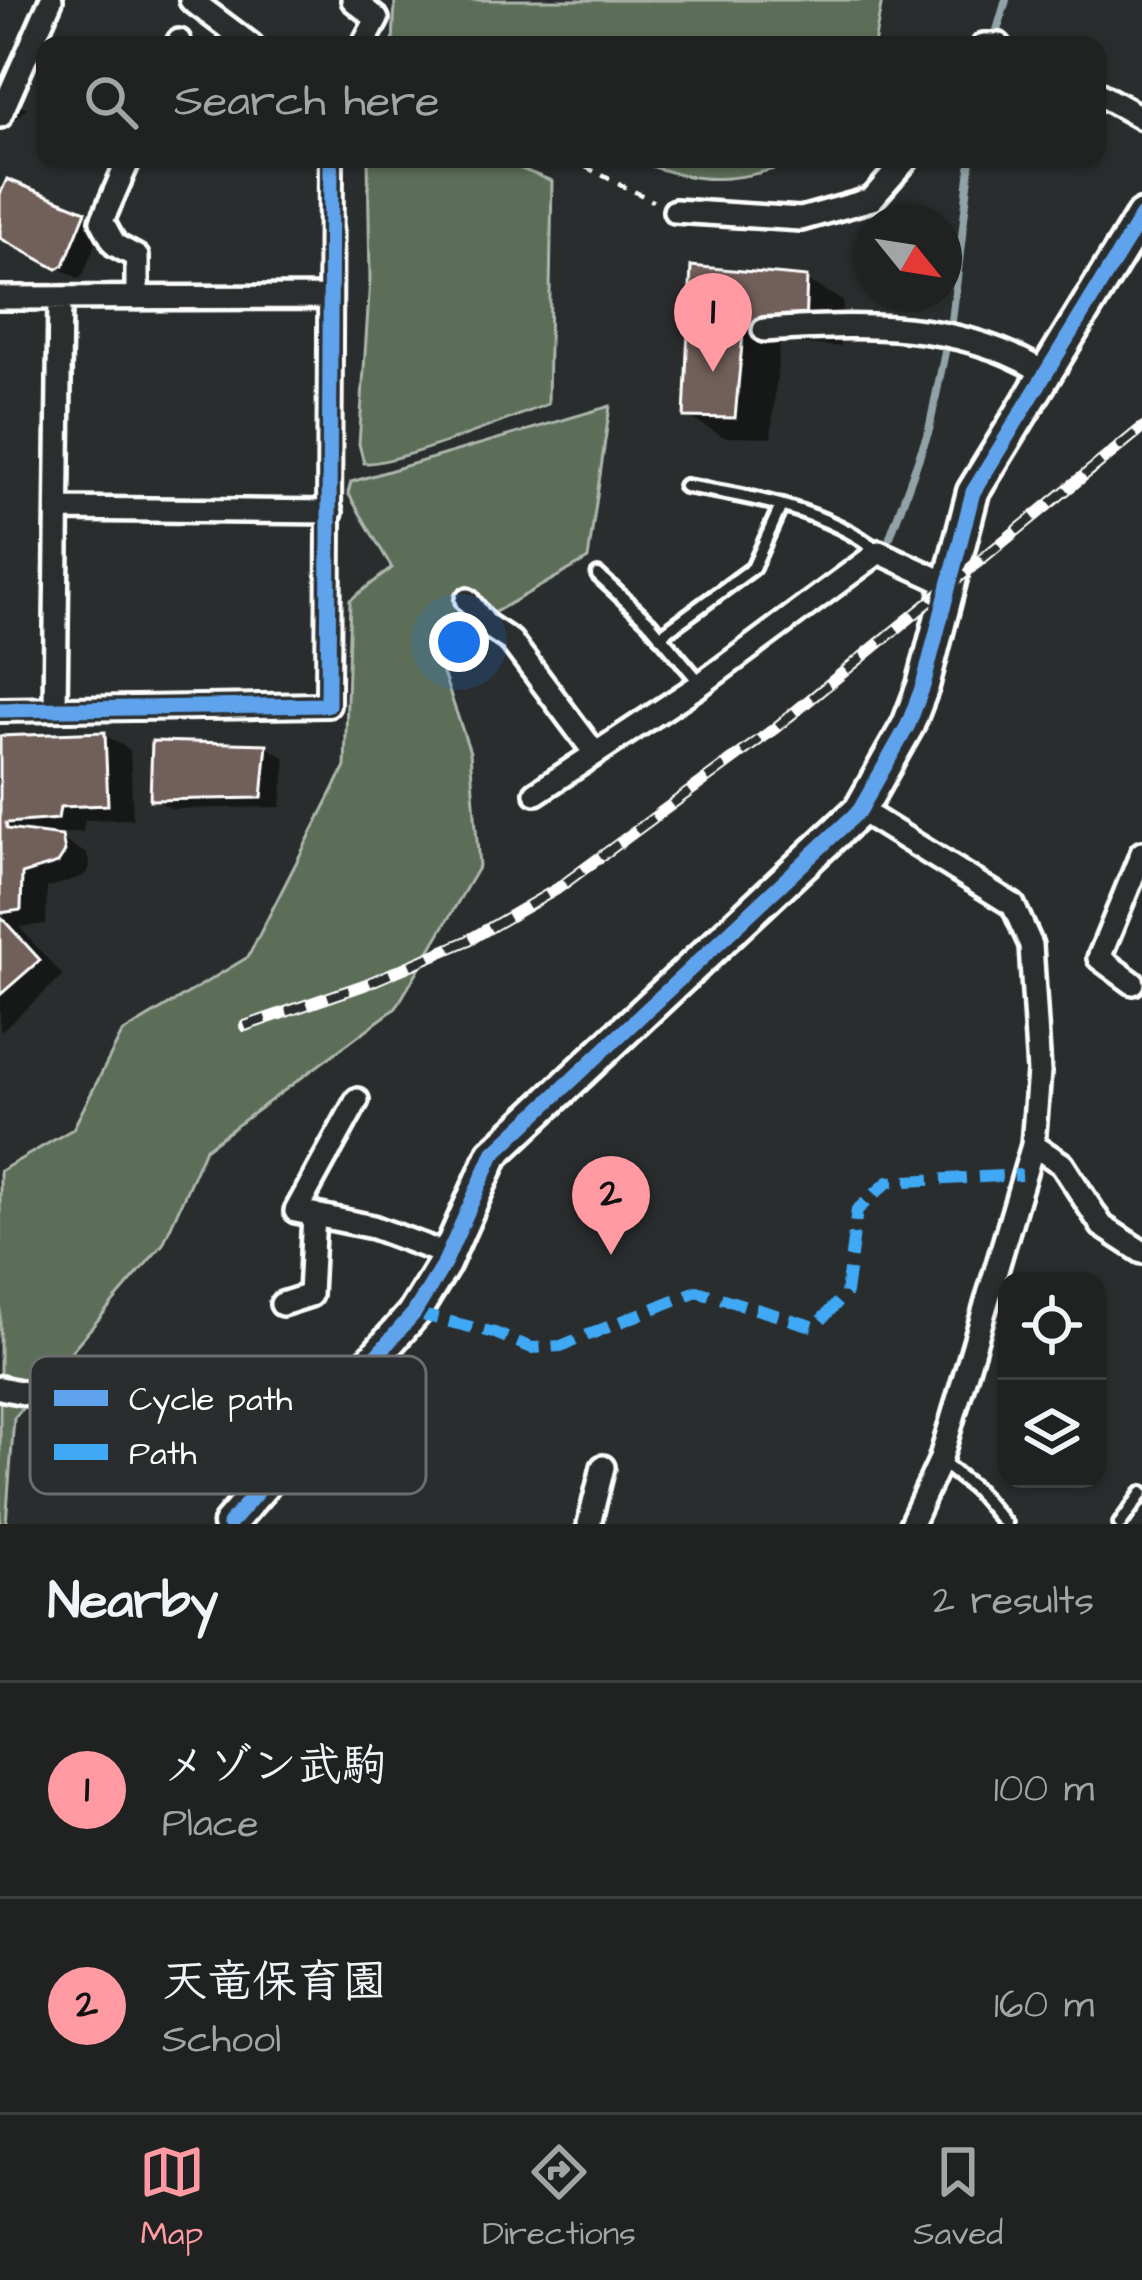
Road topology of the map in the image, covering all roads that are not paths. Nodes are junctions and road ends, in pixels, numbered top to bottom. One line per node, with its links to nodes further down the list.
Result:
1 (51, 0): 6 (street)
2 (191, 0): 4 (street)
3 (353, 0): 5 (street)
4 (239, 36)
5 (368, 36)
6 (8, 74): 8 (street)
7 (1106, 99): 9 (street)
8 (0, 116)
9 (1142, 118)
10 (125, 168): 18 (street)
11 (332, 168): 15 (street)
12 (899, 168): 13 (street)
13 (675, 211)
14 (1142, 216): 20 (street)
15 (330, 297): 18 (street); 24 (street)
16 (0, 298): 17 (street)
17 (60, 298): 18 (street); 23 (street)
18 (137, 298)
19 (764, 330): 20 (street)
20 (1043, 372): 27 (street)
21 (686, 486): 22 (lane)
22 (781, 506): 25 (lane); 29 (lane)
23 (59, 509): 24 (street); 31 (street)
24 (331, 512): 31 (street)
25 (879, 552): 27 (street); 30 (street)
26 (598, 574): 29 (lane)
27 (948, 584): 35 (street)
28 (467, 600): 33 (street)
29 (660, 636): 30 (lane)
30 (700, 684): 33 (street)
31 (55, 709): 32 (street)
32 (0, 710)
33 (595, 753): 34 (street)
34 (536, 793)
35 (860, 810): 39 (street); 42 (street)
36 (1140, 866): 37 (street)
37 (1132, 983)
38 (357, 1100): 40 (street)
39 (1033, 1145): 41 (street); 47 (street)
40 (314, 1214): 42 (street); 43 (street)
41 (1142, 1252)
42 (448, 1255): 44 (street)
43 (282, 1304)
44 (376, 1356)
45 (0, 1388): 46 (street)
46 (30, 1394)
47 (940, 1461): 53 (street); 54 (lane)
48 (603, 1467): 52 (street)
49 (1142, 1493): 55 (lane)
50 (255, 1494): 51 (street)
51 (230, 1524)
52 (589, 1524)
53 (911, 1524)
54 (1005, 1524)
55 (1120, 1524)

